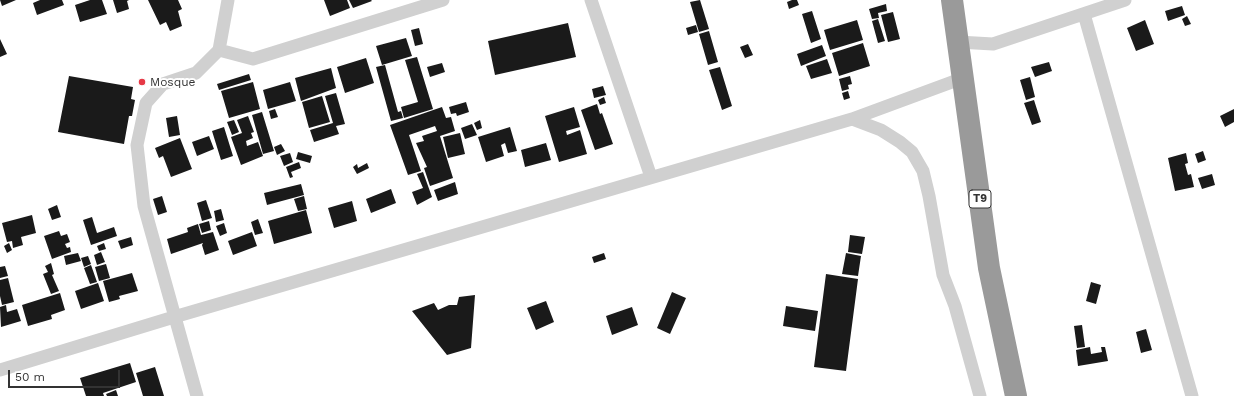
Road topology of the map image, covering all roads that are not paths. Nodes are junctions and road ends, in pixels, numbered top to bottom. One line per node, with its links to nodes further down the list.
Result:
1 (228, 0): 8 (street)
2 (443, 0): 8 (street)
3 (591, 0): 11 (street)
4 (952, 0): 7 (highway, T9)
5 (1125, 0): 6 (street)
6 (1084, 14): 7 (street); 17 (street)
7 (958, 42): 9 (highway, T9)
8 (219, 50): 12 (street)
9 (963, 78): 10 (street); 16 (highway, T9)
10 (852, 119): 11 (street); 15 (street)
11 (651, 177): 12 (street)
12 (174, 317): 13 (street); 14 (street)
13 (0, 370)
14 (197, 396)
15 (980, 396)
16 (1016, 396)
17 (1192, 396)

